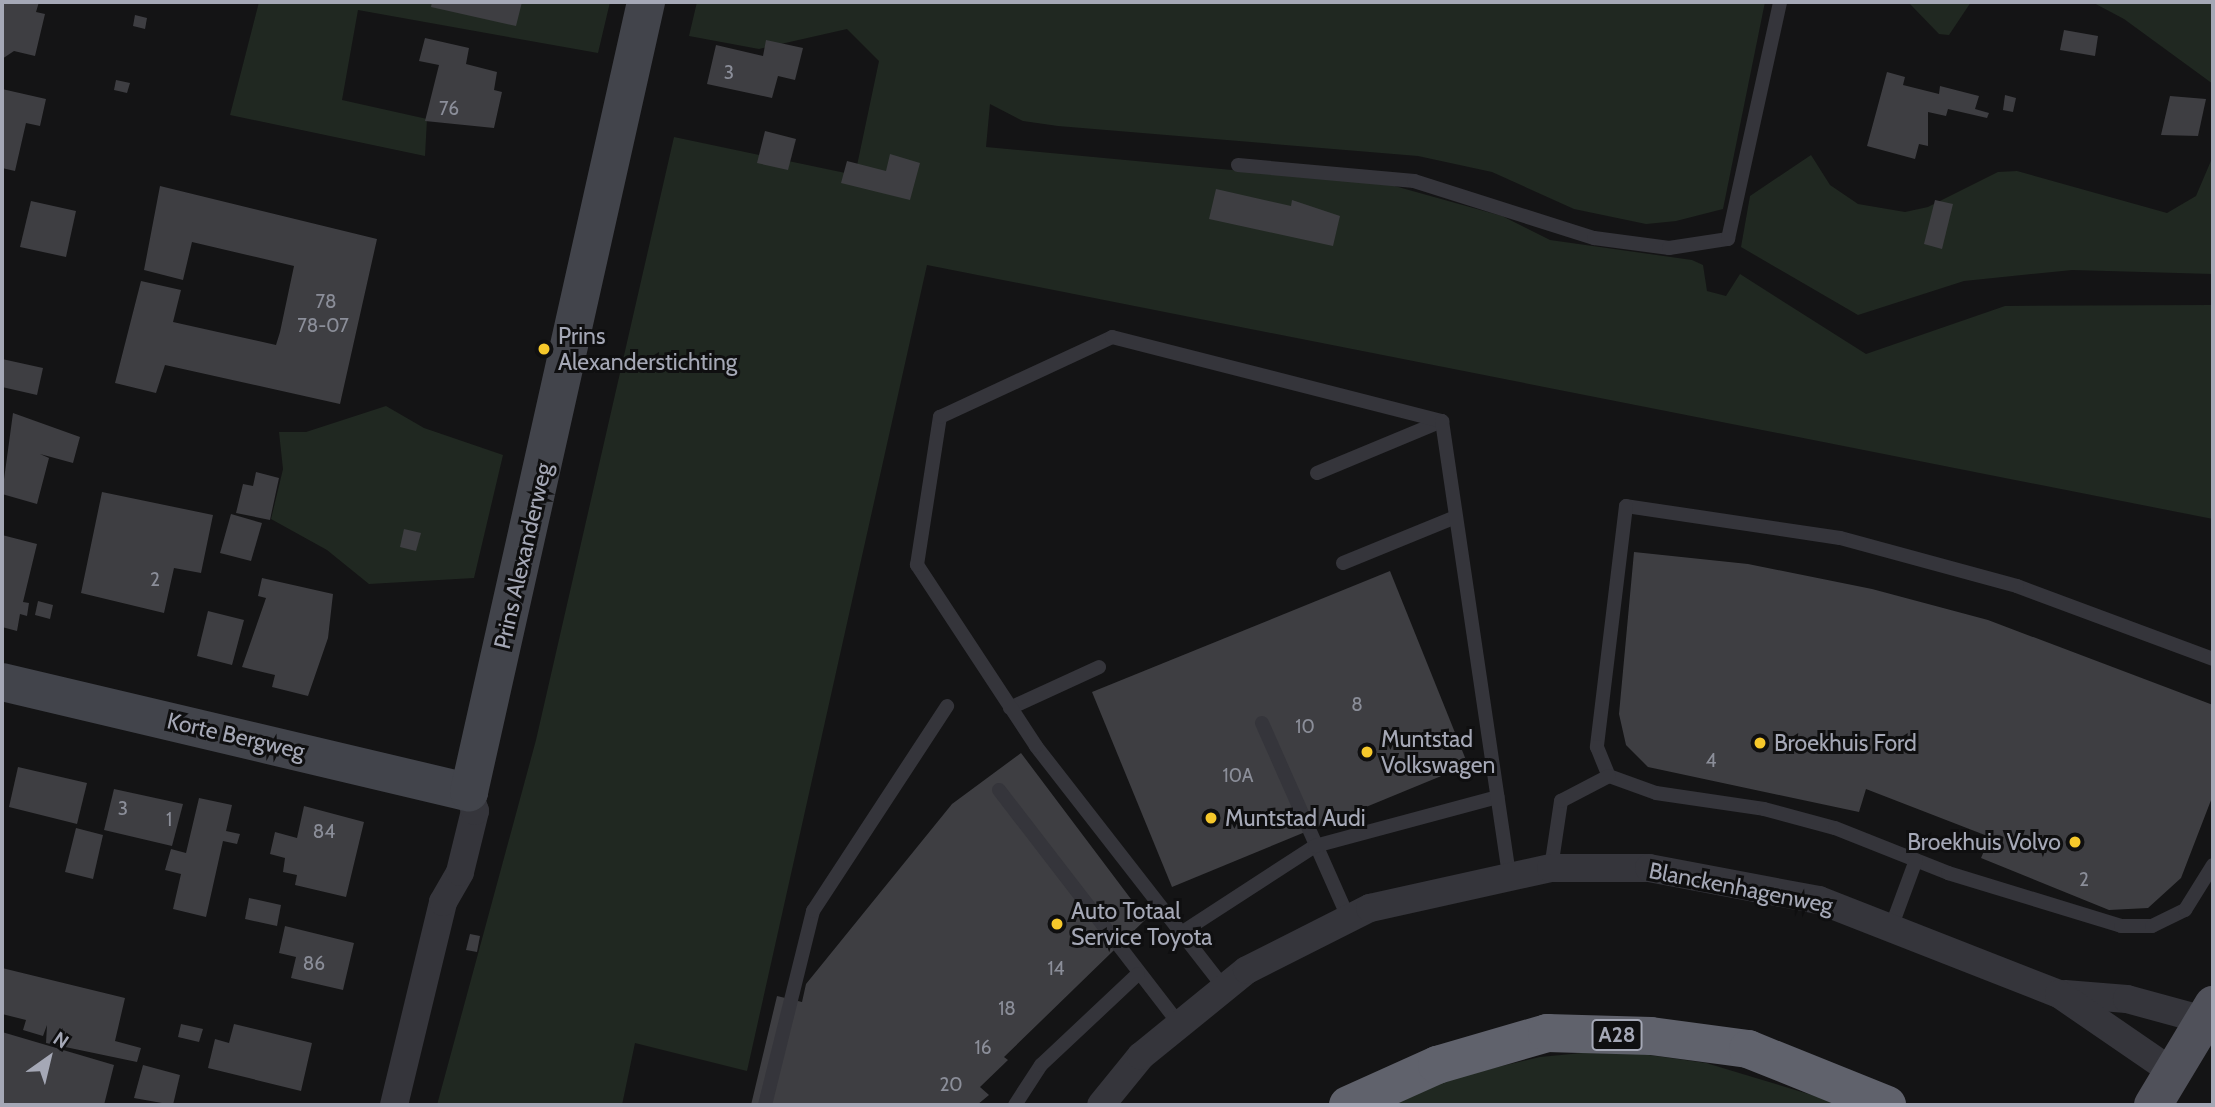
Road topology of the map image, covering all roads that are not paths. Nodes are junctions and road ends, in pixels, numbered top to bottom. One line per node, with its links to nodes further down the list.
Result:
1 (646, 2): 16 (street, Prins Alexanderweg)
2 (1780, 2): 3 (lane)
3 (1237, 164)
4 (1443, 421): 5 (lane); 6 (lane); 12 (lane)
5 (1317, 473)
6 (1453, 518): 7 (lane); 17 (lane)
7 (1343, 563)
8 (2213, 659): 14 (lane)
9 (1100, 667): 12 (lane)
10 (2, 681): 16 (street, Korte Bergweg)
11 (947, 706): 33 (lane)
12 (1010, 708): 25 (lane)
13 (1262, 723): 18 (lane)
14 (1609, 776): 19 (lane); 21 (lane)
15 (999, 790): 26 (lane)
16 (469, 792): 32 (street, Prins Alexanderweg)
17 (1498, 797): 18 (lane); 22 (lane)
18 (1315, 846): 23 (lane); 25 (lane)
19 (1916, 860): 20 (lane); 24 (lane)
20 (2213, 865)
21 (1551, 868): 22 (street, Blanckenhagenweg); 24 (street, Blanckenhagenweg)
22 (1509, 873): 23 (street, Blanckenhagenweg)
23 (1349, 919): 27 (street, Blanckenhagenweg)
24 (1892, 925): 28 (street, Blanckenhagenweg)
25 (1181, 933): 27 (lane)
26 (1138, 974): 29 (lane); 34 (lane)
27 (1225, 989): 29 (street, Blanckenhagenweg)
28 (2059, 994): 30 (street, Blanckenhagenweg); 31 (street, Blanckenhagenweg)
29 (1180, 1025): 35 (street, Blanckenhagenweg)
30 (2209, 1025): 31 (main road)
31 (2181, 1088): 38 (main road)
32 (394, 1105)
33 (765, 1105)
34 (1015, 1105)
35 (1101, 1105)
36 (1348, 1105): 37 (highway, A28)
37 (1887, 1105)
38 (2153, 1105)

